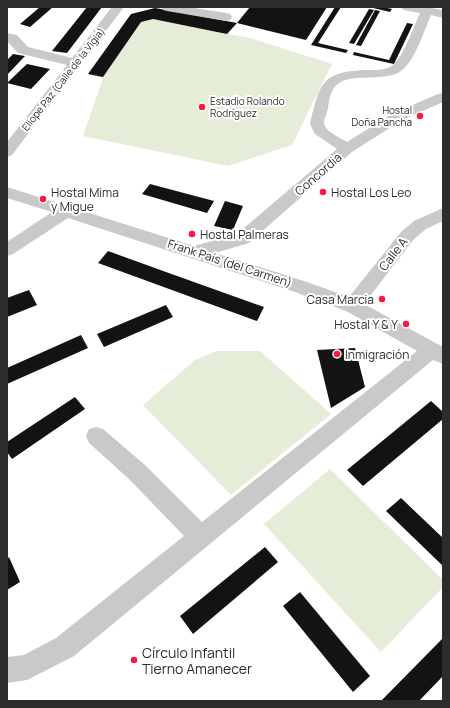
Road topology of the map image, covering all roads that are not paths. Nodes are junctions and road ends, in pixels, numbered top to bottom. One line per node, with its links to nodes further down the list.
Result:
1 (118, 7): 8 (street, Eliope Paz (Calle de la Vigía))
2 (167, 7): 6 (street)
3 (407, 7): 4 (street)
4 (427, 12): 5 (street); 10 (street)
5 (443, 14)
6 (226, 17)
7 (7, 36): 8 (street)
8 (75, 63): 11 (street, Eliope Paz (Calle de la Vigía))
9 (443, 97): 10 (street, Concordia)
10 (347, 149): 16 (street, Concordia)
11 (7, 152)
12 (7, 192): 13 (street, Frank País (del Carmen))
13 (66, 211): 15 (street); 16 (street, Frank País (del Carmen))
14 (443, 214): 17 (street, Calle A)
15 (7, 250)
16 (196, 252): 17 (street, Frank País (del Carmen))
17 (352, 306): 18 (street, Frank País (del Carmen))
18 (437, 353): 20 (street)
19 (96, 436): 20 (street)
20 (201, 537): 21 (street)
21 (7, 670)

